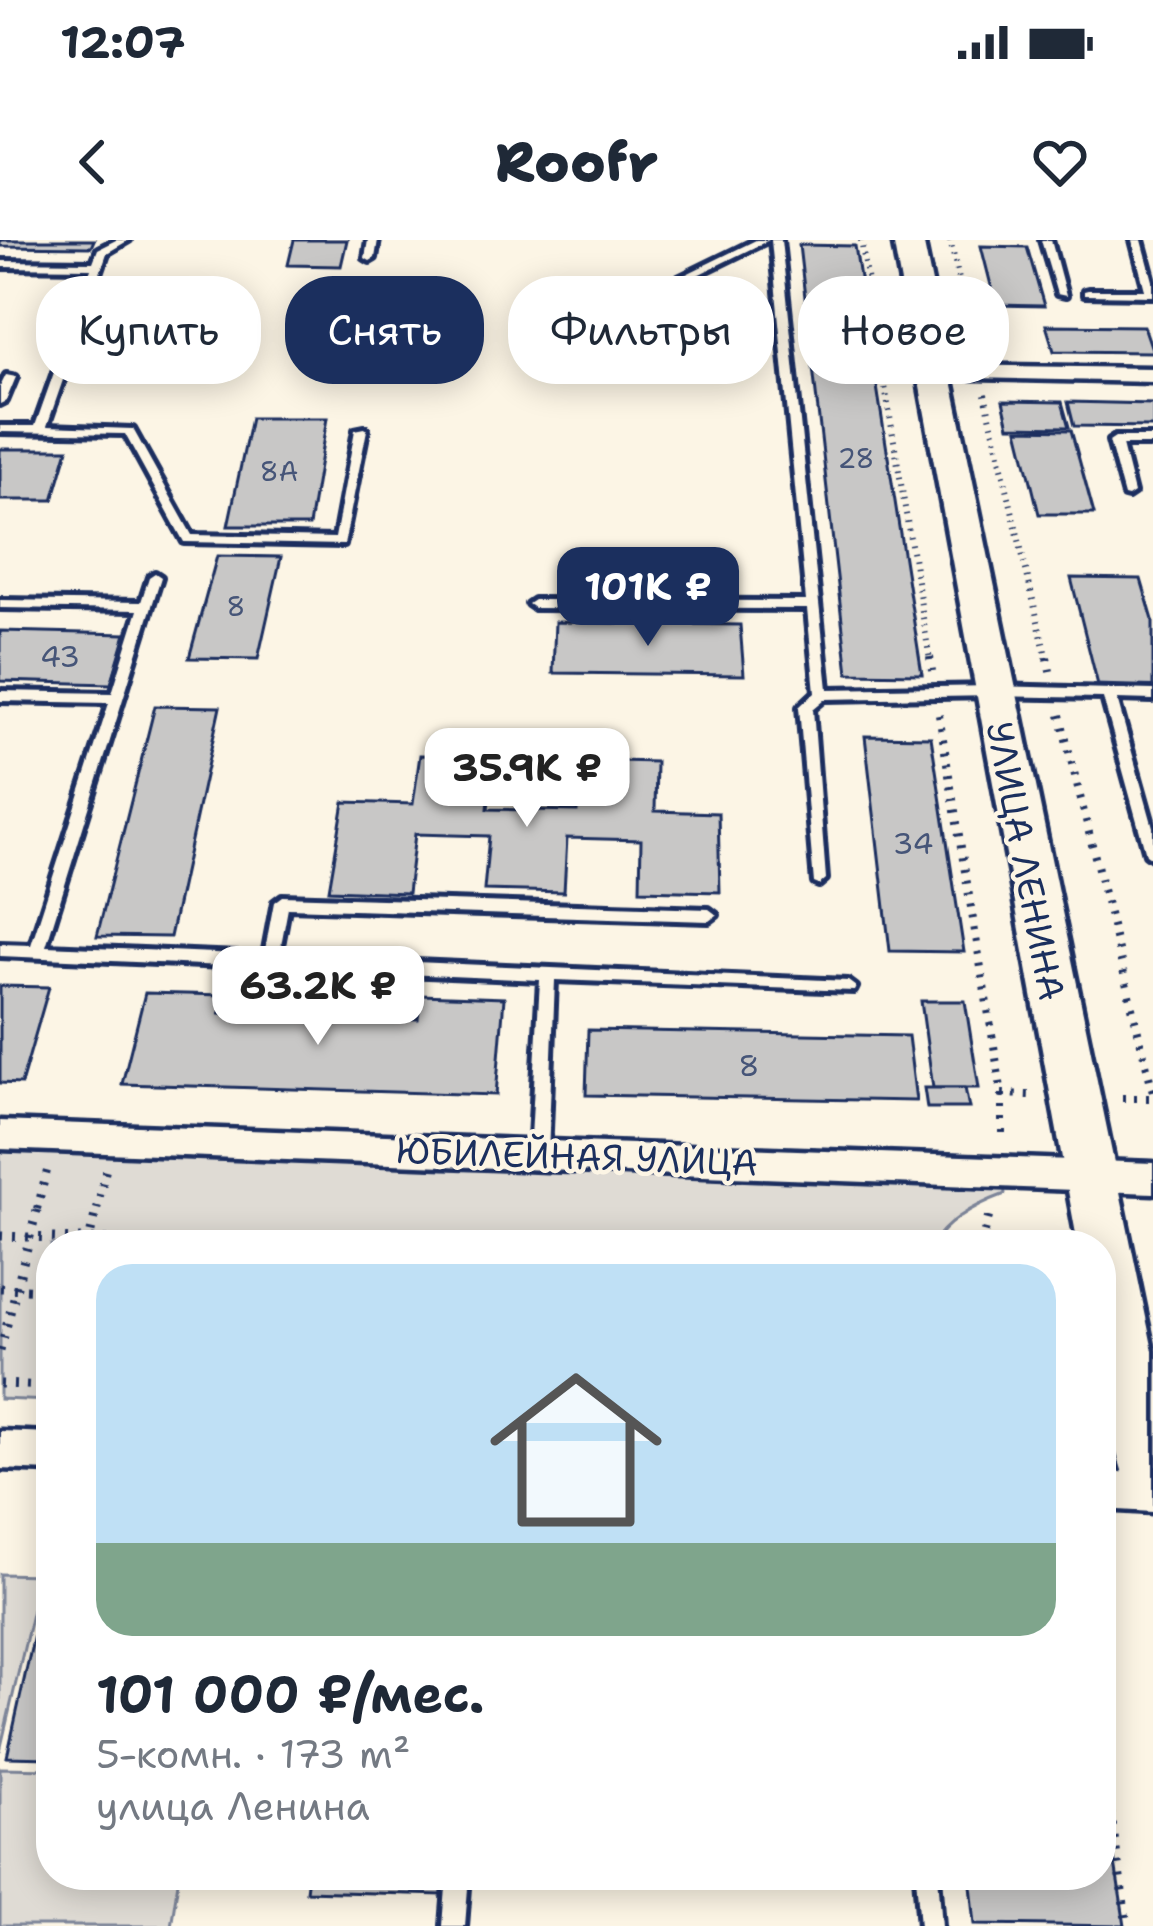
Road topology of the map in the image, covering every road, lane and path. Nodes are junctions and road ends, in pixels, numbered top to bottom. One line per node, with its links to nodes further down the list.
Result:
1 (124, 240): 11 (lane)
2 (373, 240): 9 (lane)
3 (764, 240): 12 (lane)
4 (776, 240): 29 (lane)
5 (861, 240): 34 (path)
6 (908, 240): 13 (street, УЛИЦА ЛЕНИНА)
7 (1046, 240): 15 (lane)
8 (1137, 240): 14 (lane)
9 (370, 258)
10 (0, 264): 11 (lane)
11 (97, 265): 22 (lane)
12 (689, 276)
13 (916, 276)
14 (1088, 293)
15 (1062, 294)
16 (1009, 373): 17 (street)
17 (1153, 375)
18 (10, 377): 20 (lane)
19 (938, 384): 31 (street, УЛИЦА ЛЕНИНА)
20 (0, 401)
21 (0, 429): 22 (lane)
22 (40, 429): 23 (lane)
23 (361, 430)
24 (1153, 441): 25 (lane)
25 (1128, 493)
26 (155, 577): 30 (lane)
27 (0, 604): 30 (lane)
28 (534, 604): 29 (lane)
29 (813, 605): 32 (lane)
30 (146, 606): 37 (lane)
31 (993, 691): 33 (lane); 34 (lane); 46 (street, УЛИЦА ЛЕНИНА)
32 (823, 694): 34 (lane); 39 (lane)
33 (1108, 694): 35 (lane); 38 (lane)
34 (936, 695): 46 (path)
35 (1153, 695)
36 (0, 696): 37 (lane)
37 (117, 698): 42 (lane)
38 (1153, 854)
39 (819, 879)
40 (709, 915): 43 (lane)
41 (0, 950): 42 (lane)
42 (37, 951): 43 (lane)
43 (271, 958): 44 (lane)
44 (548, 972): 45 (lane); 49 (lane)
45 (848, 987)
46 (1073, 1098): 47 (path); 52 (street, УЛИЦА ЛЕНИНА)
47 (1153, 1098)
48 (0, 1136): 49 (street, ЮБИЛЕЙНАЯ УЛИЦА)
49 (539, 1155): 52 (street, ЮБИЛЕЙНАЯ УЛИЦА)
50 (50, 1157): 57 (path)
51 (109, 1158): 54 (path)
52 (1092, 1177): 53 (street, ЮБИЛЕЙНАЯ УЛИЦА); 55 (street, УЛИЦА ЛЕНИНА)
53 (1153, 1178)
54 (92, 1230)
55 (1103, 1230)
56 (0, 1236): 57 (path)
57 (30, 1237): 58 (path); 60 (path)
58 (36, 1238)
59 (0, 1288): 60 (path)
60 (16, 1289): 61 (path); 63 (path)
61 (36, 1290)
62 (1116, 1296): 68 (street, УЛИЦА ЛЕНИНА)
63 (0, 1351)
64 (0, 1384): 65 (path)
65 (36, 1385)
66 (0, 1450): 67 (street)
67 (36, 1451)
68 (1153, 1480)
69 (1116, 1491): 70 (street)
70 (1153, 1493)
71 (1116, 1851): 76 (path)
72 (457, 1890): 74 (lane)
73 (928, 1890): 75 (lane)
74 (454, 1926)
75 (931, 1926)
76 (1127, 1926)

